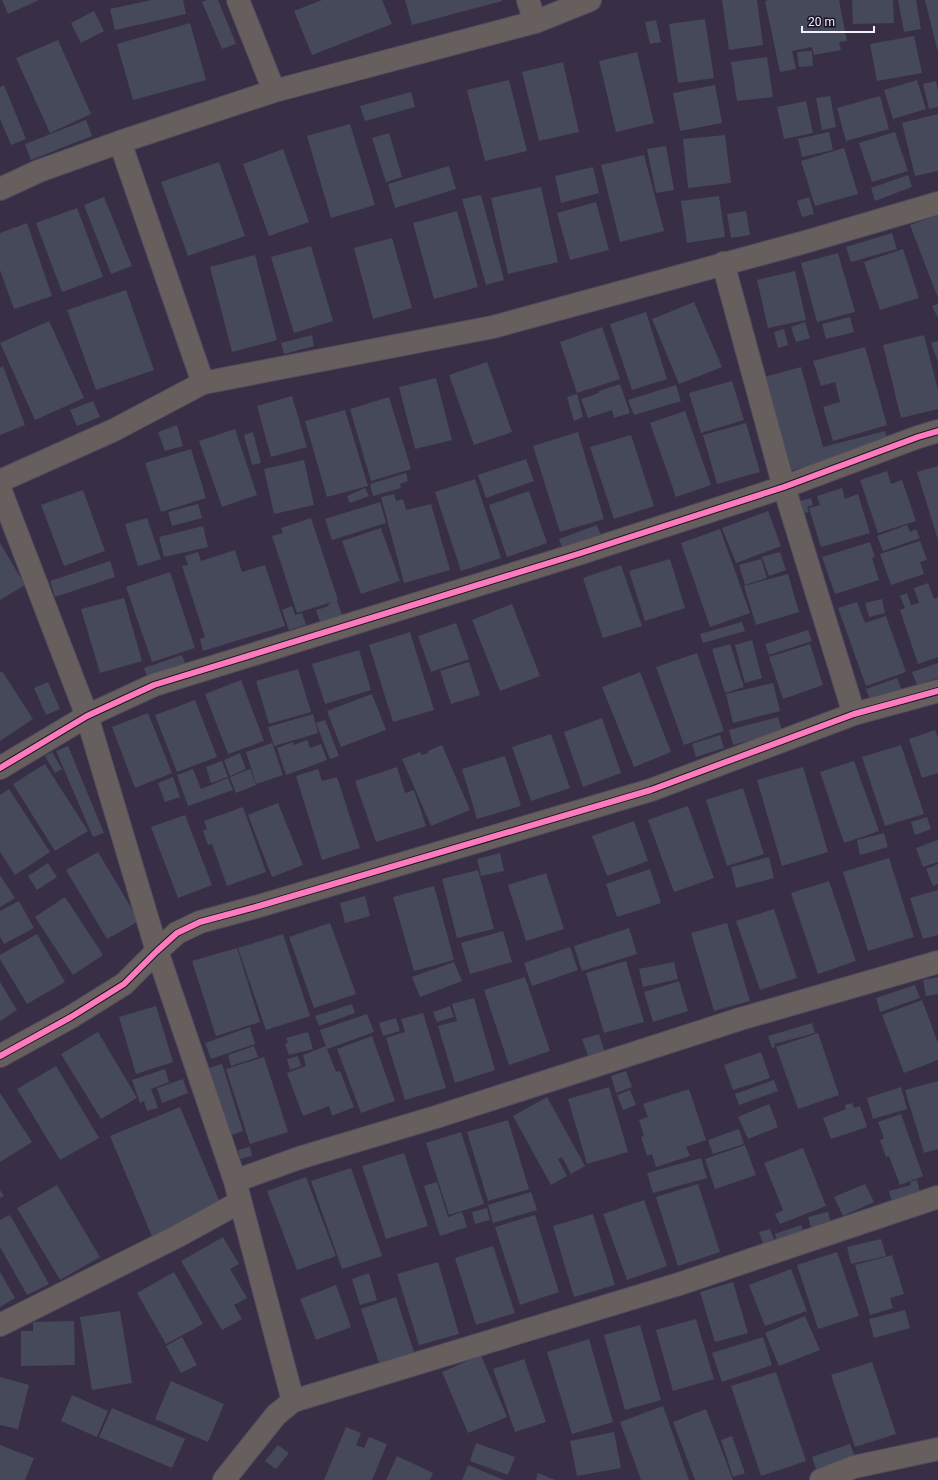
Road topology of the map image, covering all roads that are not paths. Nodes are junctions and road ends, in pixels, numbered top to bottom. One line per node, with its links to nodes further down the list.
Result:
1 (238, 0): 5 (street)
2 (528, 0): 4 (street)
3 (590, 0): 4 (street)
4 (535, 22): 5 (street)
5 (274, 91): 6 (street)
6 (120, 142): 7 (street); 10 (street)
7 (0, 189)
8 (938, 203): 9 (street)
9 (724, 263): 10 (street); 13 (street)
10 (203, 382): 12 (street)
11 (938, 431): 13 (street)
12 (0, 481)
13 (784, 487): 16 (street); 17 (street)
14 (0, 489): 17 (street)
15 (938, 691): 16 (street)
16 (854, 714): 19 (street)
17 (87, 716): 18 (street); 19 (street)
18 (0, 768)
19 (157, 951): 21 (street); 22 (street)
20 (938, 962): 22 (street)
21 (0, 1056)
22 (235, 1181): 24 (street)
23 (938, 1197): 26 (street)
24 (240, 1202): 25 (street); 26 (street)
25 (0, 1325)
26 (293, 1401): 28 (street)
27 (938, 1449): 29 (street)
28 (224, 1480)
29 (820, 1480)

